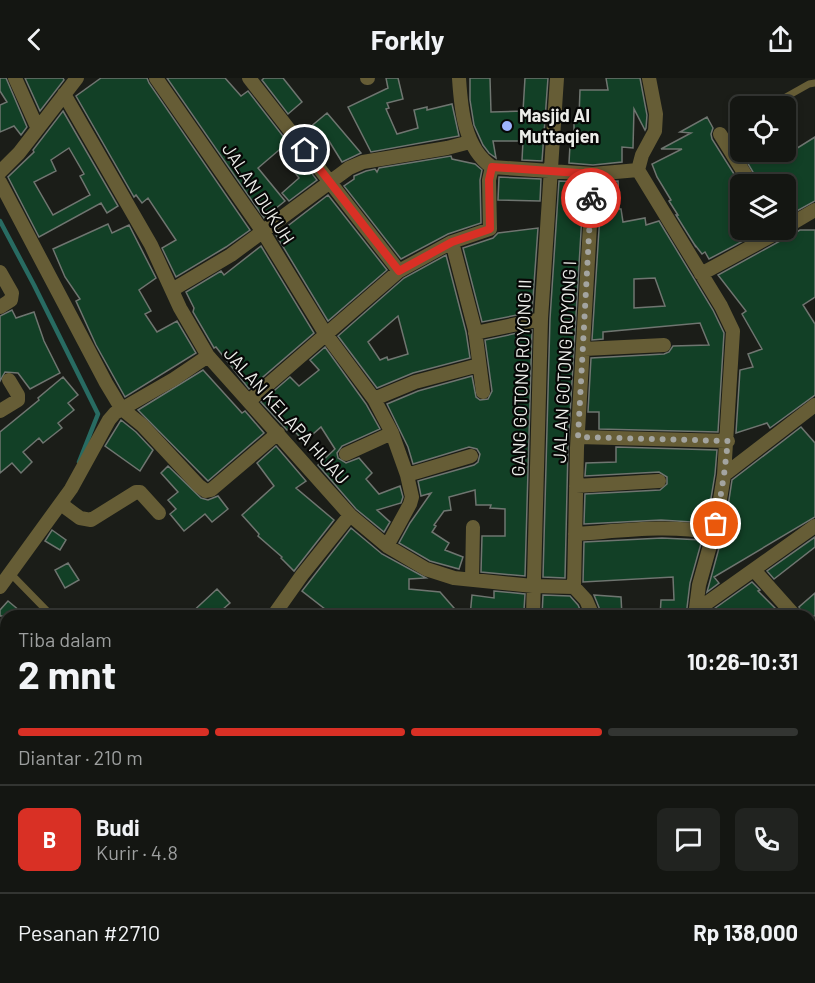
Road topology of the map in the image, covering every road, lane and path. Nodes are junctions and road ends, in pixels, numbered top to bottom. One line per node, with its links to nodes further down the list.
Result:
1 (15, 78): 11 (street)
2 (77, 78): 9 (street)
3 (156, 78): 24 (street, JALAN DUKUH)
4 (249, 78): 21 (street)
5 (459, 78): 13 (street)
6 (557, 78): 16 (street, GANG GOTONG ROYONG II)
7 (649, 78): 15 (street)
8 (815, 83): 10 (lane)
9 (64, 94): 11 (street); 30 (street, JALAN KELAPA HIJAU)
10 (789, 96)
11 (37, 127): 17 (street)
12 (720, 134): 19 (street)
13 (470, 142): 14 (street); 21 (street)
14 (492, 167): 16 (street); 26 (street)
15 (638, 170): 18 (street); 29 (street)
16 (552, 171): 18 (street); 32 (street, GANG GOTONG ROYONG II)
17 (0, 172)
18 (593, 174): 36 (street, JALAN GOTONG ROYONG I)
19 (745, 174)
20 (0, 182): 44 (street)
21 (329, 182): 24 (street); 27 (street)
22 (815, 210): 23 (street)
23 (796, 221)
24 (263, 232): 30 (street); 33 (street, JALAN DUKUH)
25 (762, 240): 29 (street)
26 (452, 242): 27 (street); 34 (street)
27 (399, 271): 33 (street)
28 (0, 272): 31 (street)
29 (702, 274): 49 (street)
30 (172, 290): 37 (street, JALAN KELAPA HIJAU)
31 (0, 307)
32 (541, 319): 34 (street); 67 (street, GANG GOTONG ROYONG II)
33 (325, 333): 41 (street, JALAN DUKUH); 42 (street)
34 (475, 333): 38 (street)
35 (664, 345): 36 (street)
36 (584, 349): 48 (street, JALAN GOTONG ROYONG I)
37 (208, 356): 42 (street, JALAN KELAPA HIJAU); 44 (street)
38 (479, 365): 40 (street); 41 (street)
39 (9, 380): 45 (street)
40 (483, 392)
41 (374, 399): 47 (street, JALAN DUKUH)
42 (249, 401): 46 (street, JALAN KELAPA HIJAU)
43 (815, 405): 53 (street)
44 (121, 408): 46 (street); 56 (street)
45 (0, 411)
46 (278, 433): 58 (street, JALAN KELAPA HIJAU)
47 (392, 433): 50 (street); 52 (street, JALAN DUKUH)
48 (578, 437): 49 (street); 55 (street, JALAN GOTONG ROYONG I)
49 (728, 441): 53 (street)
50 (346, 454)
51 (471, 456): 52 (street)
52 (407, 475): 63 (street, JALAN DUKUH)
53 (724, 475): 61 (street)
54 (659, 481): 55 (street)
55 (576, 486): 62 (street, JALAN GOTONG ROYONG I)
56 (61, 504): 57 (street); 65 (street)
57 (159, 513)
58 (350, 515): 63 (street, JALAN KELAPA HIJAU); 71 (street)
59 (815, 526): 64 (street)
60 (473, 527): 66 (street)
61 (713, 533): 62 (street); 74 (street)
62 (575, 534): 69 (street, JALAN GOTONG ROYONG I)
63 (387, 546): 66 (street, JALAN KELAPA HIJAU)
64 (754, 570): 75 (street); 76 (street)
65 (10, 573): 68 (street); 70 (lane)
66 (472, 580): 67 (street, JALAN KELAPA HIJAU)
67 (533, 586): 69 (street, JALAN KELAPA HIJAU); 72 (street, GANG GOTONG ROYONG II)
68 (0, 587)
69 (574, 587): 73 (street)
70 (46, 610)
71 (282, 610)
72 (533, 610)
73 (590, 610)
74 (696, 610)
75 (700, 610)
76 (790, 610)

